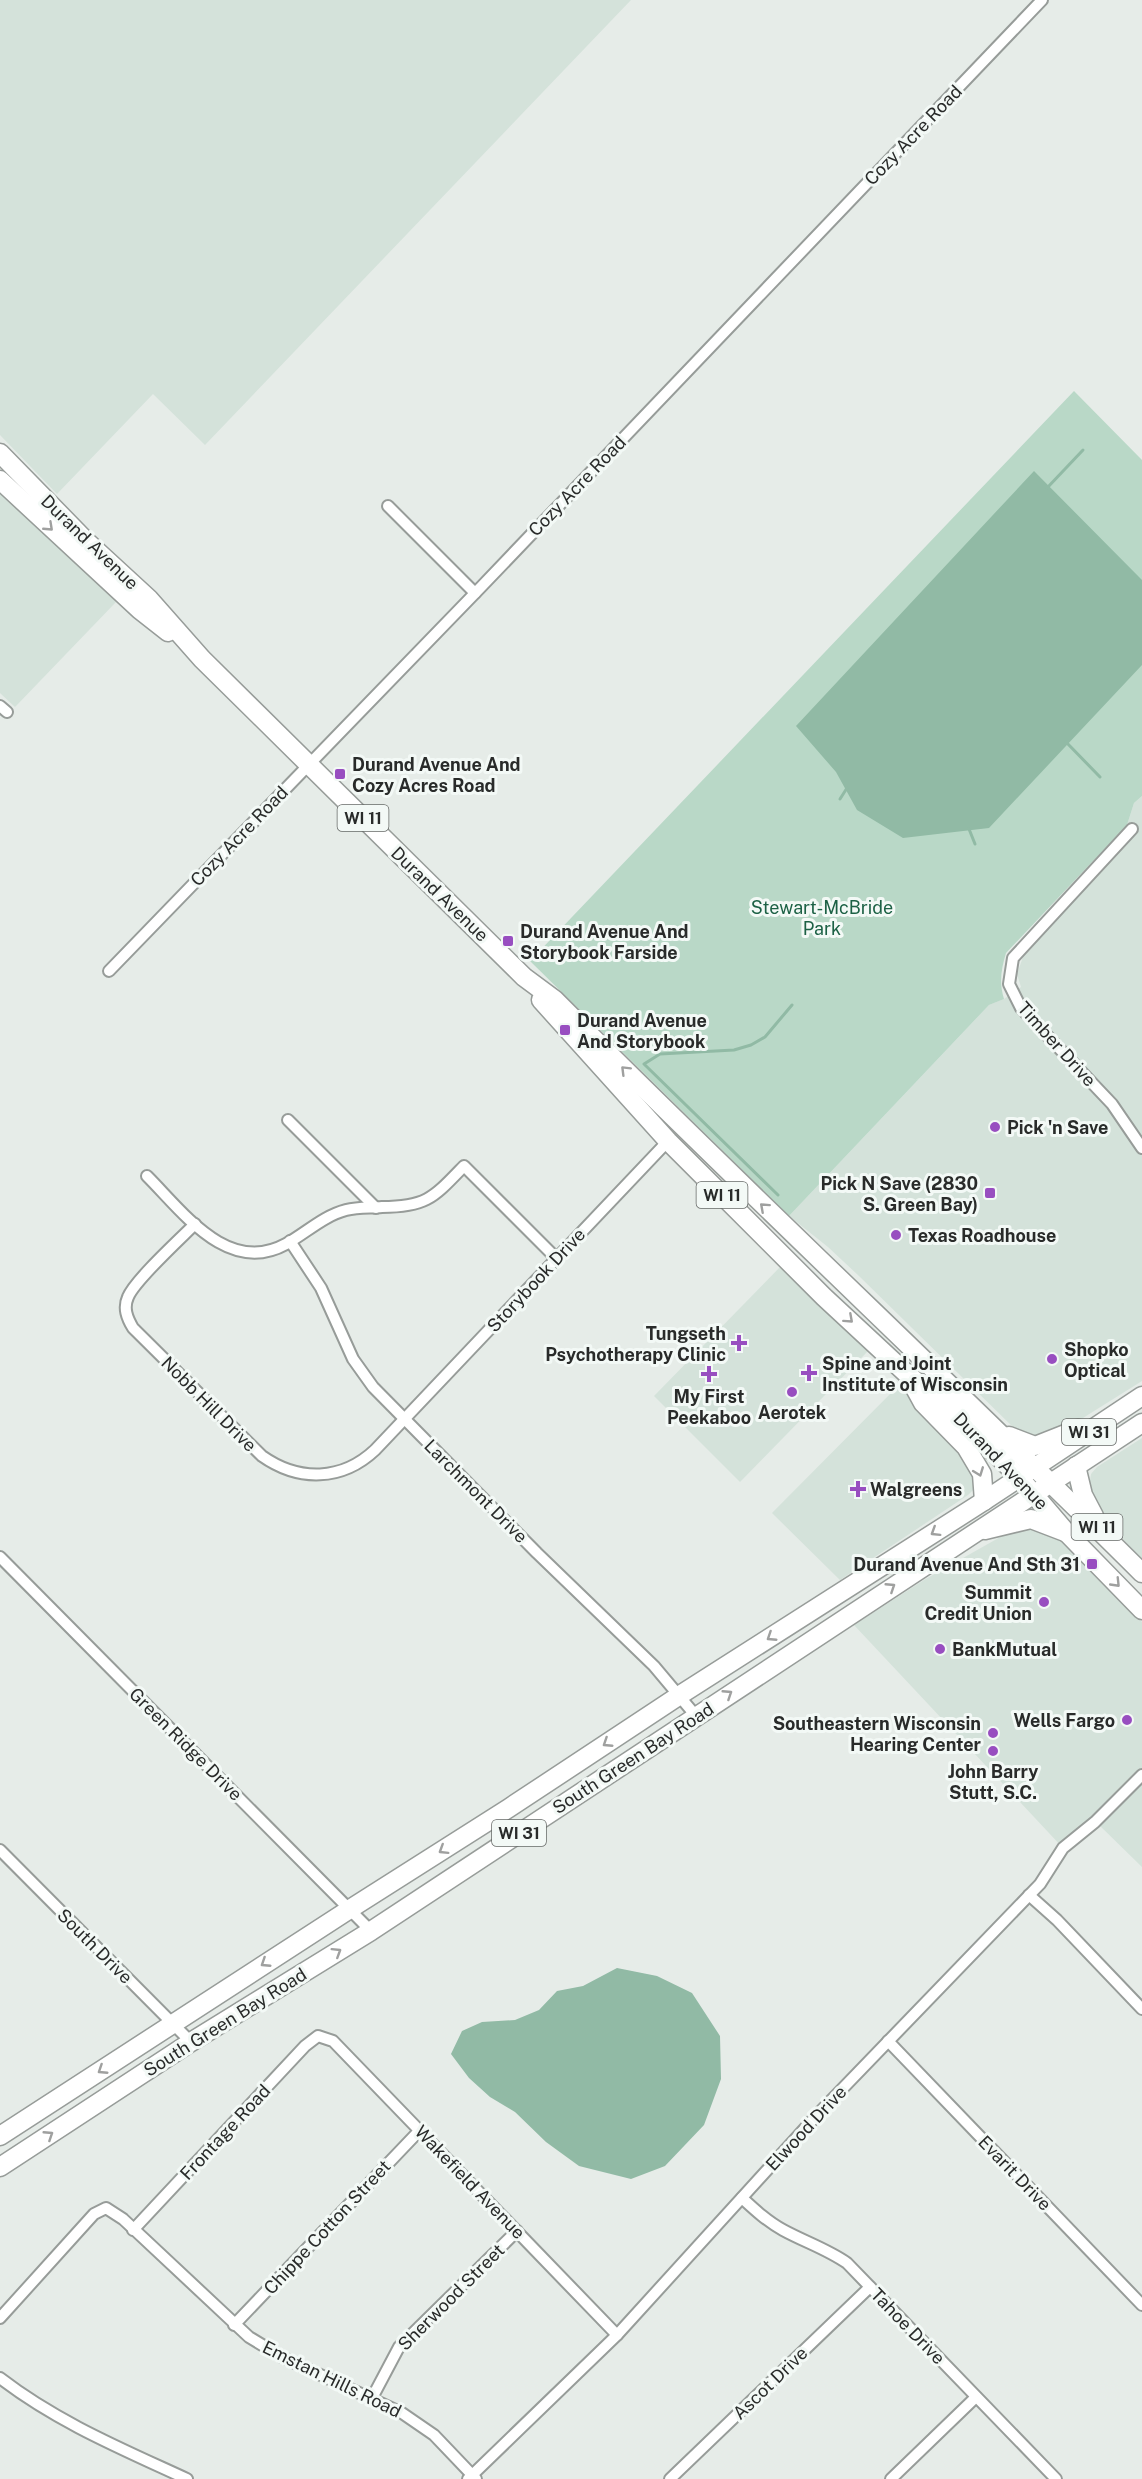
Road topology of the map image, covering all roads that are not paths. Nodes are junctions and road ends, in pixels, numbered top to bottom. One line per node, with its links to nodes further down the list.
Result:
1 (1042, 0): 7 (street, Cozy Acre Road)
2 (0, 453): 5 (main road, Durand Avenue / WI 11)
3 (0, 469): 5 (main road)
4 (2, 484): 8 (main road, Durand Avenue / WI 11, one-way to 8)
5 (40, 494): 8 (main road, Durand Avenue / WI 11)
6 (388, 506): 7 (street)
7 (475, 593): 9 (street, Cozy Acre Road)
8 (202, 659): 9 (main road, Durand Avenue / WI 11)
9 (309, 765): 11 (street, Cozy Acre Road); 12 (main road, Durand Avenue / WI 11)
10 (1132, 829): 15 (street, Timber Drive)
11 (109, 971)
12 (524, 977): 14 (main road, Durand Avenue / WI 11); 20 (main road, Durand Avenue / WI 11, one-way to 12)
13 (288, 1120): 17 (street)
14 (668, 1141): 21 (main road, Durand Avenue / WI 11); 22 (street, Storybook Drive)
15 (1142, 1148)
16 (147, 1176): 18 (street)
17 (376, 1208): 19 (street); 22 (street)
18 (195, 1224): 19 (street); 28 (street, Nobb Hill Drive)
19 (290, 1241): 28 (street, Larchmont Drive)
20 (806, 1246): 21 (main road); 23 (main road, Durand Avenue / WI 11)
21 (776, 1249): 24 (main road, Durand Avenue / WI 11)
22 (557, 1258): 28 (street, Storybook Drive)
23 (849, 1286): 24 (main road); 30 (main road, Durand Avenue / WI 11)
24 (824, 1297): 25 (main road, Durand Avenue / WI 11, one-way to 25)
25 (908, 1375): 33 (main road, Durand Avenue / WI 11); 36 (main road, one-way to 36)
26 (1142, 1396): 27 (main road, South Green Bay Road / WI 31)
27 (1119, 1412): 30 (main road); 32 (main road, South Green Bay Road / WI 31)
28 (404, 1419): 43 (street, Larchmont Drive)
29 (1142, 1423): 31 (main road, South Green Bay Road / WI 31)
30 (1000, 1431): 32 (main road, Durand Avenue / WI 11)
31 (1076, 1466): 34 (main road, South Green Bay Road / WI 31); 39 (main road)
32 (1036, 1467): 33 (main road, South Green Bay Road / WI 31); 34 (main road, Durand Avenue / WI 11)
33 (1020, 1478): 35 (main road, Durand Avenue / WI 11); 36 (main road, South Green Bay Road / WI 31)
34 (1051, 1482): 35 (main road, South Green Bay Road / WI 31); 39 (main road, Durand Avenue / WI 11)
35 (1034, 1493): 37 (main road, South Green Bay Road / WI 31); 38 (main road, Durand Avenue / WI 11)
36 (984, 1501): 43 (main road, South Green Bay Road / WI 31, one-way to 43)
37 (974, 1532): 38 (main road); 44 (main road, South Green Bay Road / WI 31, one-way to 37)
38 (1066, 1532): 42 (main road, Durand Avenue / WI 11, one-way to 42)
39 (1105, 1536): 41 (main road, Durand Avenue / WI 11)
40 (0, 1557): 48 (street, Green Ridge Drive)
41 (1142, 1573)
42 (1142, 1610)
43 (680, 1695): 44 (street, Larchmont Drive); 48 (main road, South Green Bay Road / WI 31, one-way to 48)
44 (696, 1716): 49 (main road, South Green Bay Road / WI 31)
45 (1142, 1774): 47 (street, Elwood Drive)
46 (0, 1850): 51 (street, South Drive)
47 (1029, 1895): 50 (street); 53 (street, Elwood Drive)
48 (350, 1909): 49 (street, Green Ridge Drive); 51 (main road, South Green Bay Road / WI 31, one-way to 51)
49 (371, 1931): 54 (main road, South Green Bay Road / WI 31, one-way to 49)
50 (1142, 2010)
51 (172, 2024): 54 (street, South Drive); 56 (main road, South Green Bay Road / WI 31, one-way to 56)
52 (318, 2036): 55 (street, Wakefield Avenue); 59 (street, Frontage Road)
53 (888, 2041): 58 (street, Elwood Drive); 62 (street, Evarit Drive)
54 (191, 2043): 57 (main road, South Green Bay Road / WI 31, one-way to 54)
55 (420, 2130): 60 (street, Wakefield Avenue); 64 (street, Chippe Cotton Street)
56 (0, 2136)
57 (0, 2168)
58 (742, 2198): 61 (street, Tahoe Drive); 65 (street, Elwood Drive)
59 (133, 2230): 63 (street, Emstan Hills Road); 64 (street, Emstan Hills Road)
60 (517, 2231): 65 (street, Wakefield Avenue); 68 (street, Sherwood Street)
61 (870, 2286): 67 (street, Tahoe Drive); 71 (street, Ascot Drive)
62 (1142, 2305)
63 (0, 2318)
64 (234, 2325): 68 (street, Emstan Hills Road)
65 (617, 2335): 70 (street, Elwood Drive)
66 (0, 2378): 69 (street)
67 (976, 2397): 72 (street); 73 (street, Tahoe Drive)
68 (372, 2398): 70 (street, Emstan Hills Road)
69 (185, 2478)
70 (472, 2478)
71 (670, 2479)
72 (891, 2479)
73 (1056, 2479)

